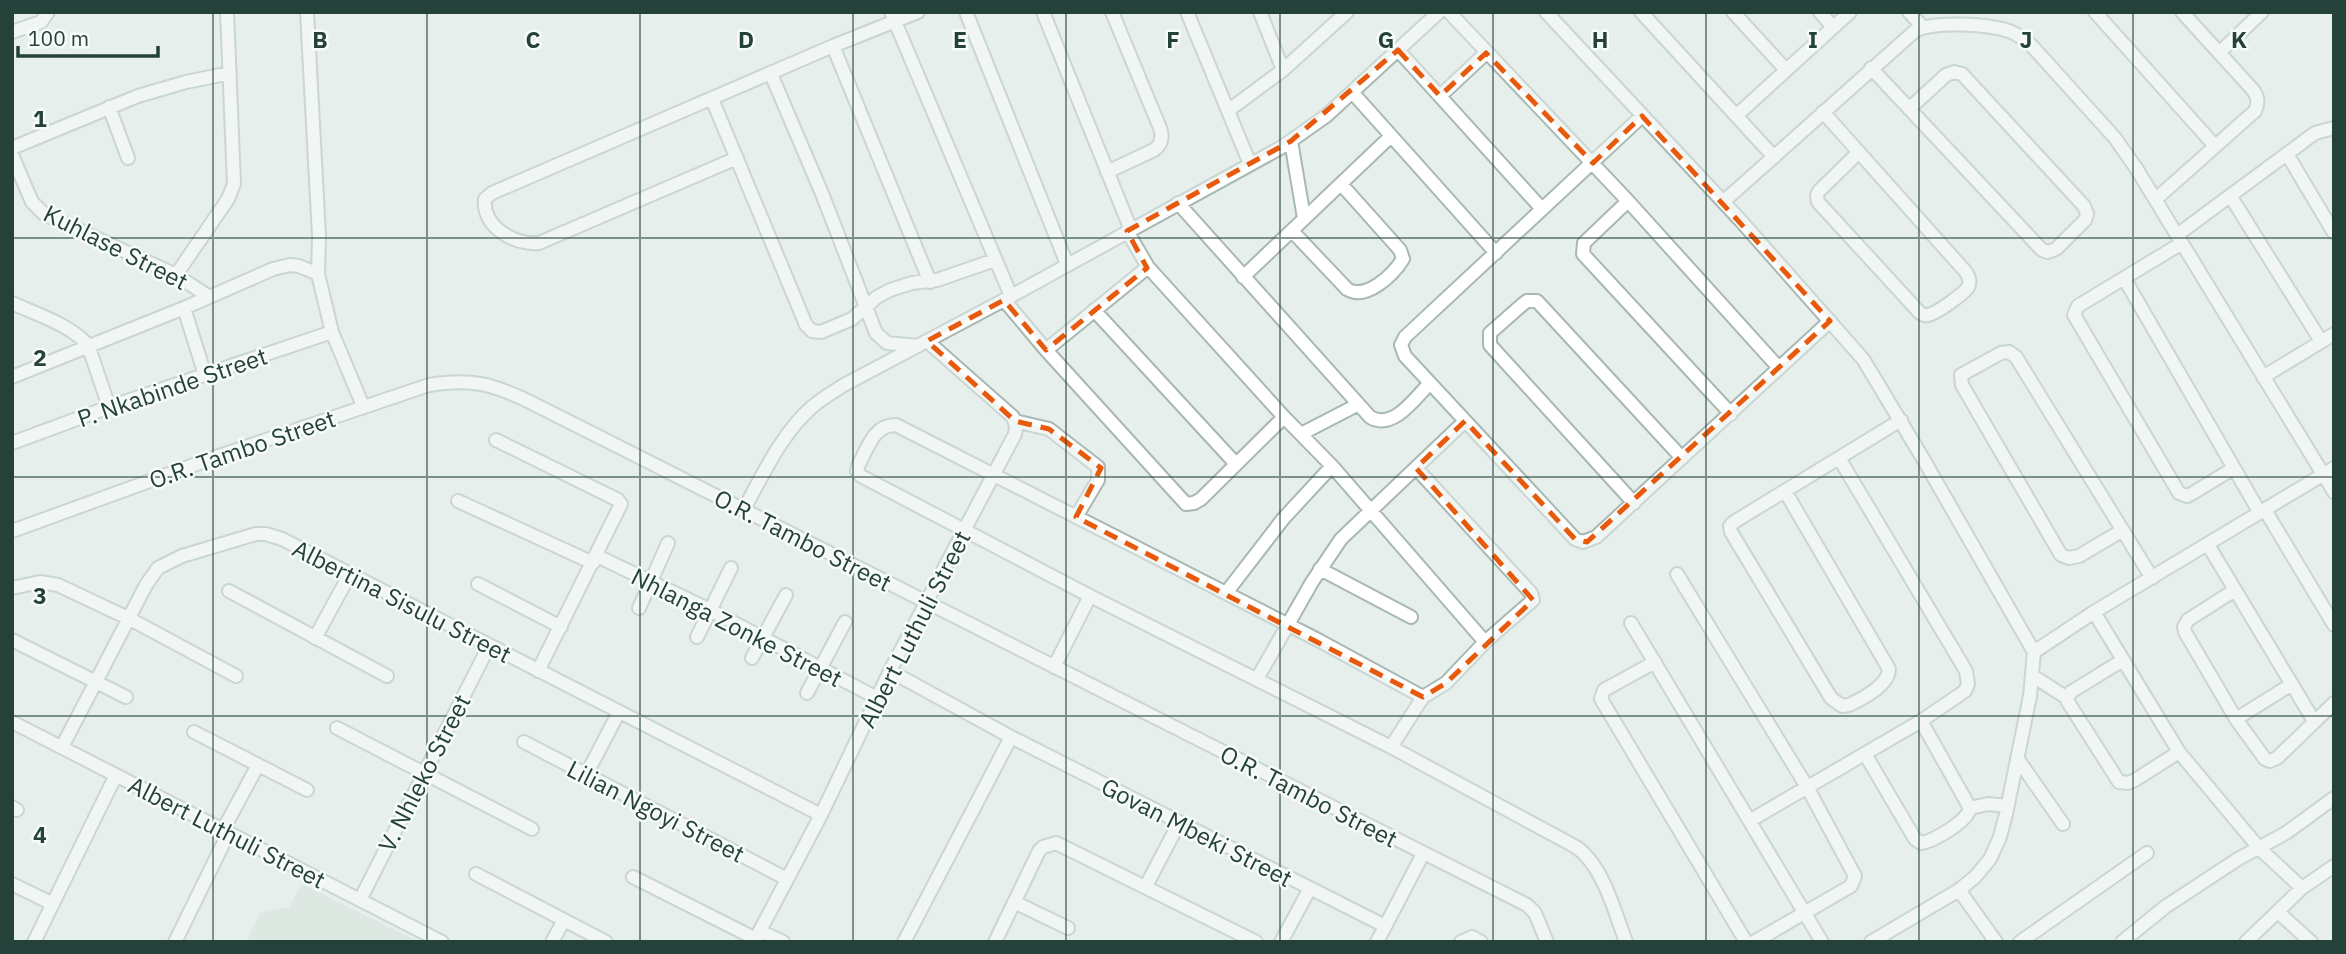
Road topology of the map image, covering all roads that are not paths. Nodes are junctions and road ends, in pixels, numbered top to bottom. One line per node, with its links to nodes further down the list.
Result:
1 (48, 12): 28 (street)
2 (227, 12): 36 (street)
3 (307, 12): 77 (street)
4 (918, 12): 23 (street)
5 (966, 12): 75 (street)
6 (1042, 12): 60 (street)
7 (1112, 12): 60 (street)
8 (1187, 12): 43 (street)
9 (1261, 12): 34 (street)
10 (1347, 12): 24 (street)
11 (1439, 12): 30 (street)
12 (1449, 12): 31 (street)
13 (1546, 12): 45 (street)
14 (1641, 12): 46 (street)
15 (1733, 12): 35 (street)
16 (1820, 12): 26 (street)
17 (1850, 12): 26 (street)
18 (1909, 12): 27 (street)
19 (1971, 12): 25 (street)
20 (2095, 12): 50 (street)
21 (2182, 12): 32 (street)
22 (2262, 12): 32 (street)
23 (892, 17): 29 (street); 74 (street)
24 (1335, 17): 34 (street)
25 (1971, 26): 27 (street); 63 (street)
26 (1833, 27): 35 (street)
27 (1923, 27): 33 (street)
28 (12, 32)
29 (832, 46): 37 (street); 81 (street)
30 (1398, 50): 38 (street); 39 (street)
31 (1486, 53): 39 (street); 58 (street)
32 (2219, 53): 50 (street)
33 (1871, 68): 42 (street); 44 (street)
34 (1283, 70): 43 (street)
35 (1786, 70): 46 (street)
36 (230, 73): 41 (street); 78 (street)
37 (771, 74): 40 (street); 85 (street)
38 (1352, 92): 48 (street); 49 (street)
39 (1440, 96): 67 (street)
40 (712, 100): 57 (street); 57 (street)
41 (109, 107): 51 (street); 56 (street)
42 (1909, 109): 42 (street)
43 (1229, 110): 59 (street)
44 (1823, 113): 52 (street); 55 (street)
45 (1642, 116): 58 (street); 65 (street)
46 (1737, 116): 55 (street)
47 (2334, 128): 53 (street)
48 (1391, 136): 61 (street); 73 (street)
49 (1291, 141): 59 (street); 68 (street)
50 (2215, 146): 63 (street)
51 (12, 148)
52 (1859, 152): 52 (street)
53 (2287, 154): 62 (street); 71 (street)
54 (12, 155): 78 (street, Kuhlase Street)
55 (1774, 156): 65 (street)
56 (128, 158)
57 (737, 158): 85 (street)
58 (1593, 163): 64 (street); 67 (street)
59 (1250, 164): 66 (street)
60 (1107, 172): 69 (street)
61 (1341, 184): 68 (street); 70 (street)
62 (2231, 197): 72 (street); 91 (street)
63 (2156, 199): 72 (street)
64 (1628, 201): 95 (street); 103 (street)
65 (1723, 202): 88 (street)
66 (1178, 204): 69 (street); 79 (street)
67 (1542, 209): 73 (street)
68 (1304, 218): 70 (street)
69 (1129, 230): 75 (street); 76 (street)
70 (1292, 231): 79 (street)
71 (2334, 233)
72 (2179, 239): 80 (street); 98 (street)
73 (1496, 253): 99 (street)
74 (995, 260): 81 (street); 83 (street)
75 (1066, 264): 83 (street)
76 (1148, 267): 87 (street); 104 (street)
77 (318, 274): 82 (street); 89 (street)
78 (176, 275): 82 (street, Kuhlase Street)
79 (1243, 277): 100 (street)
80 (2124, 278): 116 (street); 116 (street)
81 (930, 282): 85 (street)
82 (208, 296): 86 (street)
83 (1007, 298): 92 (street); 94 (street)
84 (12, 303): 93 (street)
85 (867, 306): 92 (street)
86 (184, 308): 93 (street); 96 (street)
87 (1094, 310): 94 (street); 113 (street)
88 (1830, 321): 95 (street); 105 (street)
89 (332, 332): 96 (street, P. Nkabinde Street); 101 (street)
90 (2334, 334): 91 (street)
91 (2321, 341): 98 (street)
92 (922, 344): 106 (street); 123 (street)
93 (88, 345): 97 (street); 102 (street)
94 (1046, 350): 113 (street)
95 (1779, 368): 103 (street)
96 (205, 375): 102 (street, P. Nkabinde Street)
97 (12, 377)
98 (2263, 377): 117 (street)
99 (1430, 383): 100 (street); 107 (street)
100 (1357, 405): 108 (street)
101 (363, 406): 123 (street, O.R. Tambo Street); 128 (street, O.R. Tambo Street)
102 (109, 407): 110 (street, P. Nkabinde Street)
103 (1731, 414): 111 (street)
104 (1284, 418): 108 (street); 113 (street)
105 (1901, 420): 112 (street); 163 (street)
106 (1015, 421): 118 (street, Albert Luthuli Street); 126 (street)
107 (1465, 421): 115 (street); 122 (street)
108 (1301, 434): 114 (street)
109 (496, 440): 132 (street)
110 (12, 443)
111 (1682, 458): 122 (street); 122 (street)
112 (1839, 458): 119 (street); 185 (street)
113 (1236, 464)
114 (1332, 466): 124 (street); 143 (street)
115 (1416, 468): 124 (street); 161 (street)
116 (2234, 468): 125 (street)
117 (2328, 472): 120 (street); 125 (street)
118 (994, 476): 126 (street); 129 (street, Albert Luthuli Street); 129 (street)
119 (1784, 491): 119 (street)
120 (2334, 492)
121 (458, 501): 132 (street, Nhlanga Zonke Street)
122 (1634, 503)
123 (744, 509): 146 (street, O.R. Tambo Street)
124 (1370, 510): 134 (street); 161 (street)
125 (2263, 512): 131 (street); 155 (street)
126 (1076, 517): 143 (street)
127 (2123, 530): 127 (street); 137 (street)
128 (12, 531)
129 (965, 531): 145 (street); 146 (street, Albert Luthuli Street)
130 (668, 544): 138 (street)
131 (2208, 545): 137 (street); 141 (street)
132 (595, 560): 138 (street, Nhlanga Zonke Street); 156 (street)
133 (731, 568): 148 (street)
134 (1320, 569): 150 (street); 154 (street)
135 (1678, 573): 201 (street)
136 (350, 574): 151 (street, Albertina Sisulu Street); 158 (street); 162 (street, Albertina Sisulu Street)
137 (2152, 578): 149 (street)
138 (650, 582): 147 (street); 148 (street, Nhlanga Zonke Street)
139 (478, 584): 156 (street)
140 (12, 588): 151 (street)
141 (2235, 590): 176 (street); 184 (street)
142 (229, 591): 158 (street)
143 (1226, 593): 154 (street)
144 (786, 595): 159 (street)
145 (1090, 596): 167 (street); 174 (street)
146 (926, 602): 167 (street, O.R. Tambo Street); 170 (street, Albert Luthuli Street)
147 (639, 608)
148 (710, 610): 157 (street); 159 (street, Nhlanga Zonke Street)
149 (2094, 612): 163 (street); 165 (street)
150 (1411, 617)
151 (130, 619): 171 (street); 175 (street, Albertina Sisulu Street)
152 (845, 622): 168 (street)
153 (1630, 623): 166 (street)
154 (1287, 624): 174 (street); 179 (street)
155 (2334, 625)
156 (561, 627): 169 (street)
157 (696, 637)
158 (315, 638): 172 (street)
159 (762, 638): 164 (street); 168 (street, Nhlanga Zonke Street)
160 (12, 640): 175 (street)
161 (1485, 642): 179 (street)
162 (489, 646): 169 (street, Albertina Sisulu Street); 198 (street, V. Nhleko Street)
163 (2034, 652): 173 (street)
164 (752, 658)
165 (2123, 660): 181 (street); 194 (street)
166 (1655, 662): 207 (street); 249 (street)
167 (1054, 667): 214 (street, O.R. Tambo Street)
168 (821, 668): 177 (street); 180 (street, Nhlanga Zonke Street)
169 (538, 671): 183 (street, Albertina Sisulu Street)
170 (890, 671): 180 (street, Albert Luthuli Street); 190 (street, Govan Mbeki Street)
171 (236, 676)
172 (387, 676)
173 (2033, 676): 181 (street); 196 (street)
174 (1256, 679): 193 (street)
175 (96, 683): 178 (street); 192 (street, Albertina Sisulu Street)
176 (2292, 684): 184 (street); 186 (street)
177 (807, 693)
178 (126, 697)
179 (1423, 697): 193 (street)
180 (877, 698): 206 (street, Albert Luthuli Street)
181 (2067, 698): 194 (street)
182 (2334, 703): 186 (street)
183 (619, 712): 200 (street); 206 (street, Albertina Sisulu Street)
184 (2236, 719): 186 (street)
185 (1921, 721): 195 (street); 205 (street)
186 (2314, 721)
187 (12, 722): 192 (street, Albert Luthuli Street)
188 (337, 728): 198 (street)
189 (194, 732): 197 (street)
190 (1011, 737): 208 (street, Govan Mbeki Street); 240 (street)
191 (524, 742): 200 (street, Lilian Ngoyi Street)
192 (62, 747): 199 (street, Albert Luthuli Street)
193 (1391, 747): 248 (street)
194 (2179, 752): 212 (street)
195 (1865, 754): 201 (street); 205 (street)
196 (2017, 758): 204 (street); 209 (street)
197 (258, 765): 202 (street); 211 (street)
198 (425, 773): 210 (street); 224 (street, V. Nhleko Street)
199 (116, 775): 211 (street, Albert Luthuli Street); 226 (street)
200 (586, 775): 218 (street, Lilian Ngoyi Street)
201 (1807, 787): 207 (street); 228 (street)
202 (307, 790)
203 (2334, 798): 212 (street)
204 (2007, 806): 205 (street); 223 (street)
205 (1970, 808)
206 (821, 815): 218 (street, Albert Luthuli Street)
207 (1751, 820): 228 (street)
208 (1179, 823): 220 (street); 222 (street, Govan Mbeki Street)
209 (2063, 824)
210 (532, 829)
211 (226, 831): 224 (street, Albert Luthuli Street); 235 (street)
212 (2259, 848): 221 (street); 256 (street)
213 (2147, 853): 255 (street)
214 (1423, 854): 230 (street); 247 (street, O.R. Tambo Street)
215 (2334, 866): 221 (street)
216 (475, 874): 229 (street)
217 (633, 877): 233 (street)
218 (787, 879): 233 (street, Albert Luthuli Street)
219 (12, 884): 226 (street)
220 (1146, 886): 225 (street); 242 (street)
221 (2302, 888): 227 (street)
222 (1310, 890): 230 (street, Govan Mbeki Street); 243 (street)
223 (1959, 890): 232 (street); 254 (street)
224 (360, 900): 236 (street, Albert Luthuli Street)
225 (1014, 902): 231 (street); 241 (street)
226 (53, 904): 234 (street)
227 (2278, 912): 257 (street); 258 (street)
228 (1804, 913): 250 (street); 251 (street)
229 (564, 920): 237 (street); 238 (street)
230 (1385, 926): 244 (street)
231 (1068, 928)
232 (1890, 931): 252 (street); 253 (street)
233 (756, 937): 239 (street)
234 (34, 942)
235 (175, 942)
236 (442, 942)
237 (552, 942)
238 (606, 942)
239 (783, 942)
240 (904, 942)
241 (995, 942)
242 (1256, 942)
243 (1281, 942)
244 (1377, 942)
245 (1461, 942): 246 (street)
246 (1481, 942)
247 (1547, 942)
248 (1626, 942)
249 (1746, 942)
250 (1754, 942)
251 (1822, 942)
252 (1871, 942)
253 (1900, 942)
254 (1996, 942)
255 (2020, 942)
256 (2122, 942)
257 (2246, 942)
258 (2311, 942)

